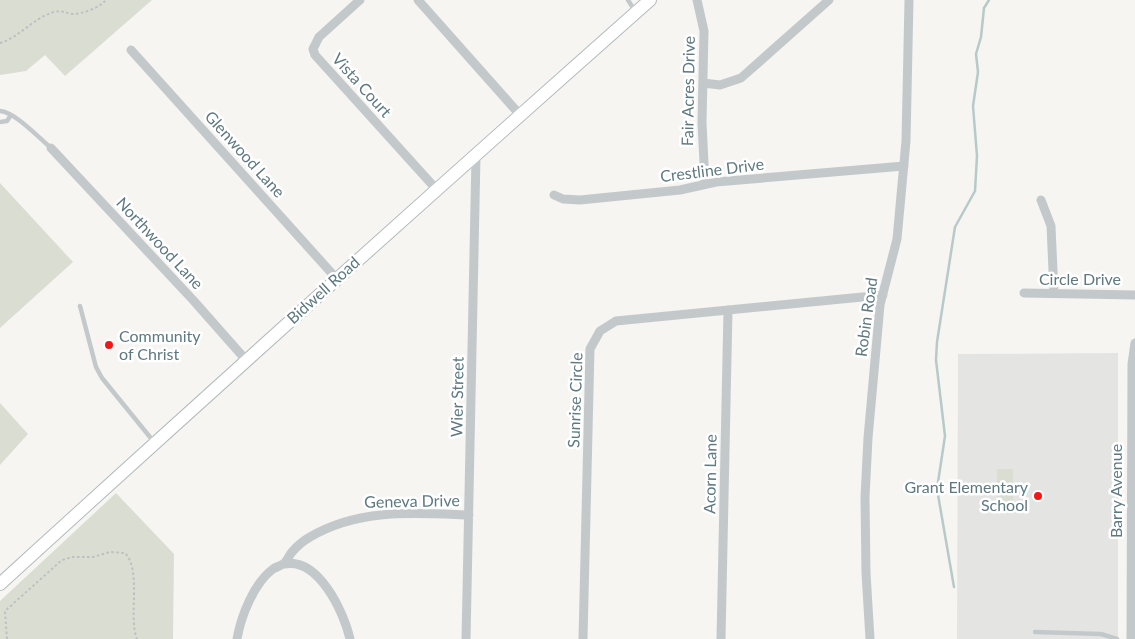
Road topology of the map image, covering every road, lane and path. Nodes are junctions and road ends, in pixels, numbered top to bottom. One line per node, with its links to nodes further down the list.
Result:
1 (360, 0): 21 (street, Vista Court)
2 (418, 0): 15 (street)
3 (628, 0): 9 (lane)
4 (650, 0): 9 (street, Bidwell Road)
5 (697, 0): 12 (street, Fair Acres Drive)
6 (829, 0): 12 (street)
7 (909, 0): 19 (street, Robin Road)
8 (105, 1): 10 (path)
9 (636, 12): 15 (street, Bidwell Road)
10 (0, 43)
11 (131, 50): 24 (street, Glenwood Lane)
12 (703, 83): 20 (street, Fair Acres Drive)
13 (0, 111): 14 (lane)
14 (11, 115): 16 (lane); 17 (lane)
15 (521, 116): 18 (street, Bidwell Road)
16 (0, 122)
17 (51, 148): 32 (street, Northwood Lane)
18 (476, 156): 21 (street, Bidwell Road); 34 (street, Wier Street)
19 (904, 166): 20 (street, Crestline Drive); 27 (street, Robin Road)
20 (705, 183): 22 (street, Crestline Drive)
21 (437, 190): 24 (street, Bidwell Road)
22 (554, 195)
23 (1041, 200): 26 (street)
24 (336, 278): 32 (street, Bidwell Road)
25 (1024, 293): 26 (street, Circle Drive)
26 (1054, 293): 28 (street, Circle Drive)
27 (883, 295): 30 (street, Sunrise Circle); 45 (street, Robin Road)
28 (1135, 295)
29 (80, 306): 33 (lane)
30 (728, 310): 43 (street, Sunrise Circle); 44 (street, Acorn Lane)
31 (1135, 343): 47 (street, Barry Avenue)
32 (246, 360): 33 (street, Bidwell Road)
33 (155, 444): 36 (street, Bidwell Road)
34 (469, 515): 35 (street, Geneva Drive); 42 (street, Wier Street)
35 (284, 564): 40 (street, Geneva Drive); 41 (street)
36 (0, 584)
37 (1035, 632): 46 (lane)
38 (7, 639): 39 (path)
39 (136, 639)
40 (237, 639)
41 (350, 639)
42 (466, 639)
43 (583, 639)
44 (721, 639)
45 (870, 639)
46 (1117, 639)
47 (1131, 639)

